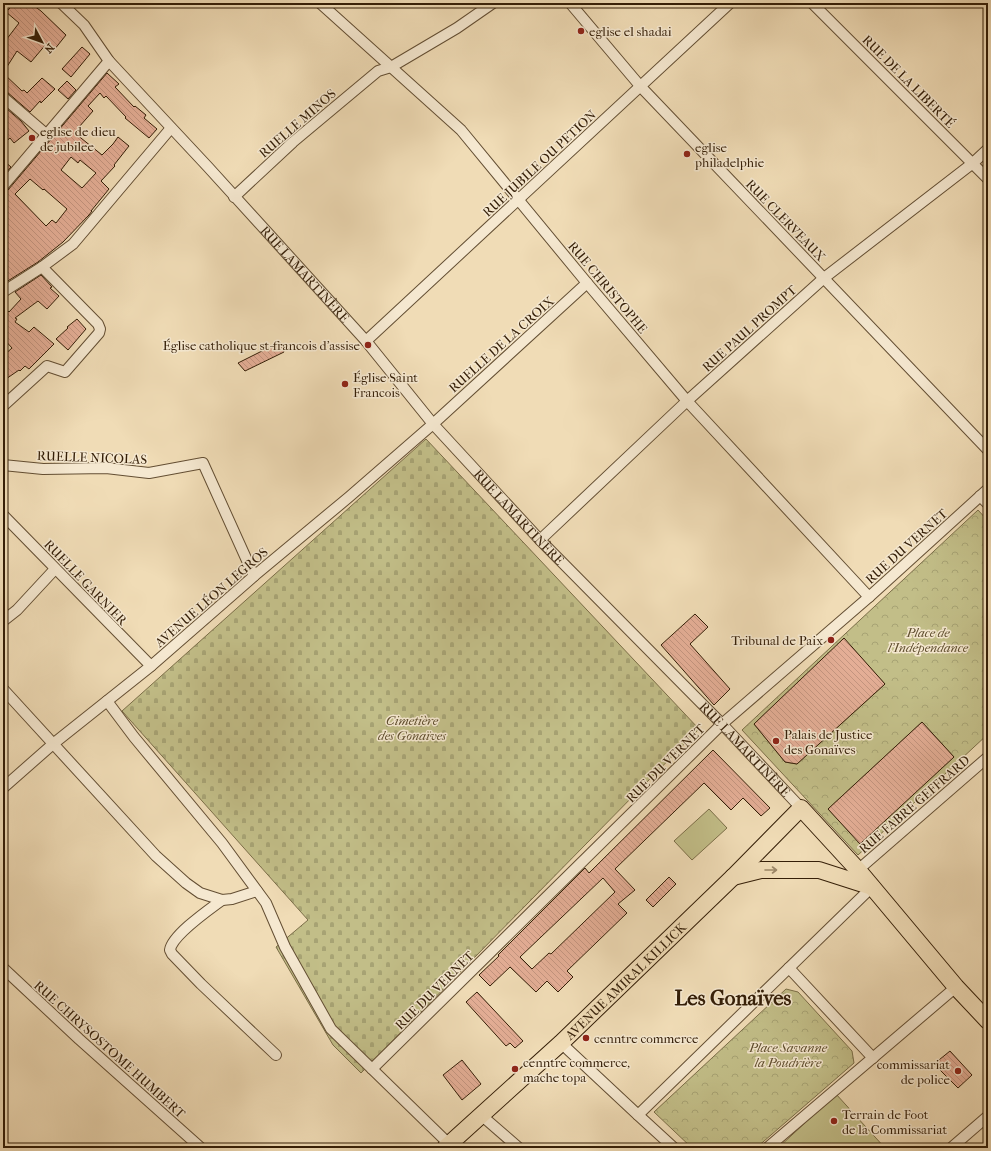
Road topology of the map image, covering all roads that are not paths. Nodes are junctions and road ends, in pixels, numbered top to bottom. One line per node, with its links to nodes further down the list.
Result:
1 (61, 3): 7 (street, RUE LAMARTINÈRE)
2 (320, 3): 8 (street, RUE CHRISTOPHE)
3 (493, 3): 8 (street)
4 (570, 3): 9 (street, RUE CLERVEAUX)
5 (730, 3): 9 (street, RUE JUBILE OU PETION)
6 (812, 3): 14 (street, RUE DE LA LIBERTÉ)
7 (109, 61): 11 (street, RUE LAMARTINÈRE); 12 (street)
8 (391, 67): 17 (street, RUELLE MINOS); 18 (street, RUE CHRISTOPHE)
9 (641, 87): 18 (street, RUE JUBILE OU PETION); 20 (street, RUE CLERVEAUX)
10 (3, 96): 12 (street)
11 (171, 128): 17 (street, RUE LAMARTINÈRE); 19 (street)
12 (46, 134): 16 (street)
13 (988, 149): 14 (street, RUE PAUL PROMPT)
14 (973, 163): 15 (street, RUE DE LA LIBERTÉ); 20 (street, RUE PAUL PROMPT)
15 (988, 179)
16 (3, 186)
17 (234, 197): 23 (street, RUE LAMARTINÈRE)
18 (519, 199): 21 (street, RUE CHRISTOPHE); 23 (street, RUE JUBILE OU PETION)
19 (42, 267): 22 (street); 25 (street)
20 (824, 278): 24 (street, RUE PAUL PROMPT); 27 (street, RUE CLERVEAUX)
21 (587, 283): 24 (street, RUE CHRISTOPHE); 26 (street, RUELLE DE LA CROIX)
22 (3, 292)
23 (366, 341): 26 (street, RUE LAMARTINÈRE)
24 (687, 401): 33 (street, RUE PAUL PROMPT); 36 (street, RUE CHRISTOPHE)
25 (3, 406)
26 (433, 424): 33 (street, RUE LAMARTINÈRE); 35 (street, AVENUE LÉON LEGROS)
27 (988, 450)
28 (3, 465): 35 (street, RUELLE NICOLAS)
29 (988, 489): 30 (street, RUE DU VERNET)
30 (980, 496): 31 (street); 36 (street, RUE DU VERNET)
31 (988, 504)
32 (3, 516): 34 (street, RUELLE GARNIER)
33 (540, 540): 41 (street, RUE LAMARTINÈRE)
34 (55, 569): 37 (street); 38 (street, RUELLE GARNIER)
35 (254, 576): 38 (street, AVENUE LÉON LEGROS)
36 (869, 597): 41 (street, RUE DU VERNET)
37 (3, 620)
38 (151, 666): 40 (street, AVENUE LÉON LEGROS)
39 (3, 690): 42 (street)
40 (107, 701): 42 (street, AVENUE LÉON LEGROS); 49 (street)
41 (722, 724): 45 (street, RUE LAMARTINÈRE); 58 (street, RUE DU VERNET)
42 (53, 744): 44 (street, AVENUE LÉON LEGROS); 50 (street)
43 (988, 757): 46 (street, RUE FABRE GEFFRARD)
44 (3, 788)
45 (801, 808): 46 (main road, RUE LAMARTINÈRE); 47 (main road, AVENUE AMIRAL KILLICK)
46 (858, 870): 48 (main road, RUE LAMARTINÈRE)
47 (733, 877): 48 (main road, one-way to 48); 55 (main road, AVENUE AMIRAL KILLICK)
48 (872, 887): 52 (street); 53 (main road, RUE LAMARTINÈRE)
49 (257, 891): 50 (street); 58 (street)
50 (222, 900): 56 (street)
51 (3, 968): 63 (street, RUE CHRYSOSTOME HUMBERT)
52 (789, 968): 57 (street); 60 (street)
53 (956, 987): 54 (main road, RUE LAMARTINÈRE); 57 (street)
54 (988, 1021)
55 (561, 1043): 59 (main road, AVENUE AMIRAL KILLICK); 60 (street)
56 (276, 1055)
57 (873, 1058): 66 (street)
58 (372, 1069): 62 (street)
59 (481, 1115): 62 (main road, AVENUE AMIRAL KILLICK); 64 (street)
60 (638, 1116): 65 (street)
61 (988, 1116): 67 (street)
62 (447, 1146)
63 (201, 1148)
64 (519, 1148)
65 (674, 1148)
66 (767, 1148)
67 (951, 1148)

